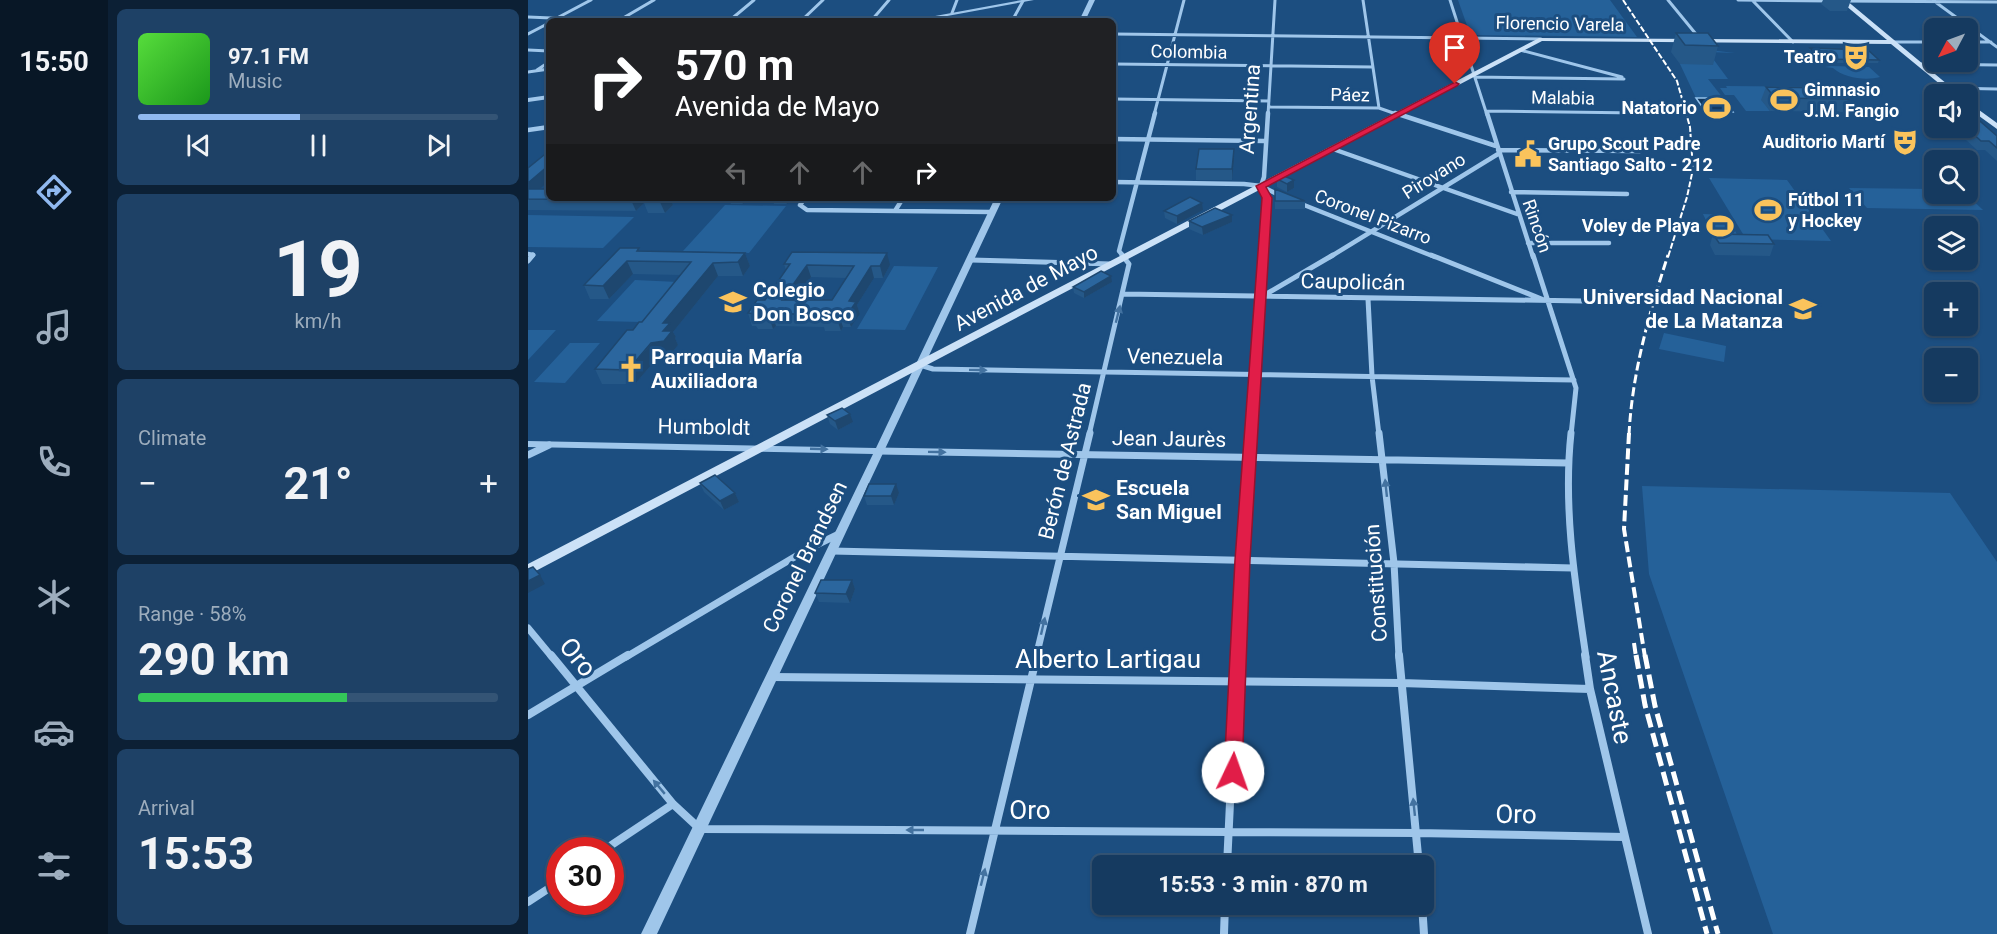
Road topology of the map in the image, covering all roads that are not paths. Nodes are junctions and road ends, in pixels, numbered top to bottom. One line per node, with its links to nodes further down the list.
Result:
1 (591, 0): 22 (street)
2 (654, 0): 23 (street)
3 (754, 0): 24 (street)
4 (823, 0): 25 (street)
5 (889, 0): 26 (street)
6 (957, 0): 20 (street)
7 (1031, 0): 16 (street)
8 (1092, 0): 29 (street)
9 (1184, 0): 33 (street, Berón de Astrada)
10 (1275, 0): 34 (street, Argentina)
11 (1363, 0): 35 (street)
12 (1450, 0): 36 (street, Rincón)
13 (1668, 0): 38 (street)
14 (1738, 0): 15 (street)
15 (1752, 0): 17 (street); 39 (street)
16 (1024, 1): 20 (street); 28 (street)
17 (1843, 1): 18 (street); 40 (main road)
18 (1933, 1): 19 (street); 43 (street)
19 (1997, 2)
20 (952, 13): 27 (street)
21 (528, 17): 22 (street)
22 (557, 18)
23 (624, 18)
24 (733, 18)
25 (804, 18)
26 (874, 18)
27 (926, 18)
28 (1014, 18)
29 (1083, 18)
30 (546, 25): 31 (street)
31 (528, 34)
32 (1116, 34): 33 (street, Florencio Varela)
33 (1175, 34): 34 (street, Florencio Varela); 52 (street, Berón de Astrada)
34 (1272, 35): 35 (street, Florencio Varela); 53 (street, Argentina)
35 (1369, 36): 36 (street, Florencio Varela); 54 (street)
36 (1463, 37): 37 (street, Florencio Varela); 58 (street, Rincón)
37 (1541, 39): 38 (main road, Florencio Varela); 46 (main road, Avenida de Mayo)
38 (1702, 41): 39 (main road, Florencio Varela)
39 (1794, 42): 40 (main road, Florencio Varela)
40 (1892, 42): 41 (street, Florencio Varela); 50 (main road)
41 (1924, 42)
42 (1978, 42): 43 (street)
43 (1991, 42): 44 (street)
44 (1997, 44)
45 (528, 50): 47 (street)
46 (1520, 50): 58 (main road, Avenida de Mayo); 58 (street)
47 (546, 51)
48 (546, 64): 56 (street)
49 (1116, 64): 52 (street, Colombia)
50 (1919, 64): 51 (street); 59 (main road)
51 (1997, 64)
52 (1167, 65): 53 (street, Colombia); 64 (street, Berón de Astrada)
53 (1271, 66): 54 (street, Colombia); 66 (street, Argentina)
54 (1373, 67): 68 (street)
55 (546, 69): 56 (street)
56 (535, 71): 57 (street)
57 (528, 72)
58 (1475, 75): 69 (street, Rincón); 72 (main road, Avenida de Mayo)
59 (1943, 84)
60 (1978, 89): 61 (street)
61 (1997, 89)
62 (546, 97): 65 (street)
63 (1116, 99): 64 (street)
64 (1158, 99): 66 (street); 77 (street, Berón de Astrada)
65 (528, 100)
66 (1269, 101): 67 (street, Argentina)
67 (1269, 107): 68 (street, Páez); 78 (street, Argentina)
68 (1379, 108): 72 (street, Páez)
69 (1486, 111): 71 (street, Malabia); 80 (street, Rincón)
70 (1978, 112): 74 (main road)
71 (1640, 113)
72 (1397, 114): 79 (main road, Avenida de Mayo); 80 (street, Páez)
73 (546, 127): 75 (street)
74 (1997, 127)
75 (528, 130)
76 (1116, 139): 77 (street)
77 (1147, 140): 78 (street); 83 (street, Berón de Astrada)
78 (1265, 141): 84 (street, Argentina)
79 (1333, 148): 84 (main road, Avenida de Mayo); 85 (street)
80 (1497, 150): 81 (street, Páez); 85 (street, Pirovano); 86 (street, Rincón)
81 (1640, 151)
82 (1116, 182): 83 (street, Coronel Pizarro)
83 (1136, 182): 84 (street, Coronel Pizarro); 100 (street, Berón de Astrada)
84 (1261, 186): 88 (street, Coronel Pizarro); 100 (main road, Avenida de Mayo); 105 (street, Argentina)
85 (1442, 187): 95 (street); 96 (street, Pirovano)
86 (1511, 192): 87 (street); 95 (street, Rincón)
87 (1627, 194)
88 (1286, 197)
89 (803, 201): 93 (street)
90 (901, 201): 93 (street)
91 (998, 201): 94 (street, Coronel Brandsen)
92 (1296, 201): 96 (street, Coronel Pizarro)
93 (895, 211): 94 (street)
94 (992, 212): 101 (street, Coronel Brandsen)
95 (1517, 214): 97 (street, Rincón)
96 (1372, 230): 105 (street, Pirovano); 107 (street, Coronel Pizarro)
97 (1528, 243): 98 (street); 107 (street, Rincón)
98 (1609, 243)
99 (530, 255): 102 (street)
100 (1124, 258): 103 (main road, Avenida de Mayo); 104 (street, Berón de Astrada)
101 (971, 260): 103 (street); 109 (street, Coronel Brandsen)
102 (528, 261)
103 (1111, 265): 109 (main road, Avenida de Mayo)
104 (1124, 294): 105 (street, Caupolicán); 110 (street, Berón de Astrada, one-way to 104)
105 (1261, 297): 106 (street, Caupolicán); 111 (street, Argentina)
106 (1368, 298): 107 (street, Caupolicán); 112 (street, Constitución)
107 (1547, 301): 108 (street, Caupolicán); 113 (street, Rincón)
108 (1583, 301)
109 (920, 365): 110 (street, Venezuela, one-way to 110); 116 (main road, Avenida de Mayo); 117 (street, Coronel Brandsen)
110 (1104, 372): 111 (street, Venezuela); 118 (street, Berón de Astrada)
111 (1255, 374): 112 (street, Venezuela); 120 (street, Argentina)
112 (1372, 376): 113 (street, Venezuela); 121 (street, Constitución)
113 (1574, 380): 122 (street, Rincón)
114 (528, 444): 115 (street, Humboldt)
115 (550, 444): 116 (street, Humboldt); 119 (street)
116 (760, 447): 117 (street, Humboldt, one-way to 117); 129 (main road, Avenida de Mayo)
117 (879, 451): 118 (street, Jean Jaurès, one-way to 118); 123 (street, Coronel Brandsen)
118 (1083, 454): 120 (street, Jean Jaurès); 125 (street, Berón de Astrada)
119 (528, 455)
120 (1249, 457): 121 (street, Jean Jaurès); 126 (street, Argentina)
121 (1383, 460): 122 (street, Jean Jaurès); 127 (street, Constitución, one-way to 121)
122 (1568, 464): 128 (street, Ancaste)
123 (840, 533): 124 (street, Coronel Brandsen); 135 (street)
124 (832, 551): 125 (street); 131 (street, Coronel Brandsen)
125 (1059, 557): 126 (street); 132 (street, Berón de Astrada, one-way to 125)
126 (1242, 560): 127 (street); 133 (street, Argentina)
127 (1394, 563): 128 (street); 134 (street, Constitución)
128 (1573, 568): 136 (street, Ancaste)
129 (528, 570)
130 (528, 628): 135 (street, Oro)
131 (771, 677): 132 (street, Alberto Lartigau); 139 (street, Coronel Brandsen)
132 (1031, 680): 133 (street, Alberto Lartigau); 140 (street, Berón de Astrada)
133 (1238, 681): 134 (street, Alberto Lartigau); 141 (street, Argentina)
134 (1401, 683): 136 (street, Alberto Lartigau); 142 (street, Constitución, one-way to 134)
135 (575, 687): 137 (street); 138 (street, Oro, one-way to 135)
136 (1590, 689): 144 (street, Ancaste)
137 (528, 715)
138 (673, 804): 139 (street, Oro); 143 (street)
139 (700, 829): 140 (street, Oro, one-way to 139); 151 (street, Coronel Brandsen)
140 (995, 831): 141 (street, Oro); 152 (street, Berón de Astrada, one-way to 140)
141 (1229, 832): 142 (street, Oro); 145 (street, Argentina)
142 (1417, 833): 144 (street, Oro); 146 (street, Constitución)
143 (624, 837)
144 (1624, 837): 155 (street, Ancaste)
145 (1228, 855)
146 (1418, 855)
147 (546, 890): 148 (street)
148 (528, 902)
149 (1225, 915): 153 (street)
150 (1423, 915): 154 (street)
151 (649, 934)
152 (970, 934)
153 (1224, 934)
154 (1424, 934)
155 (1648, 934)

